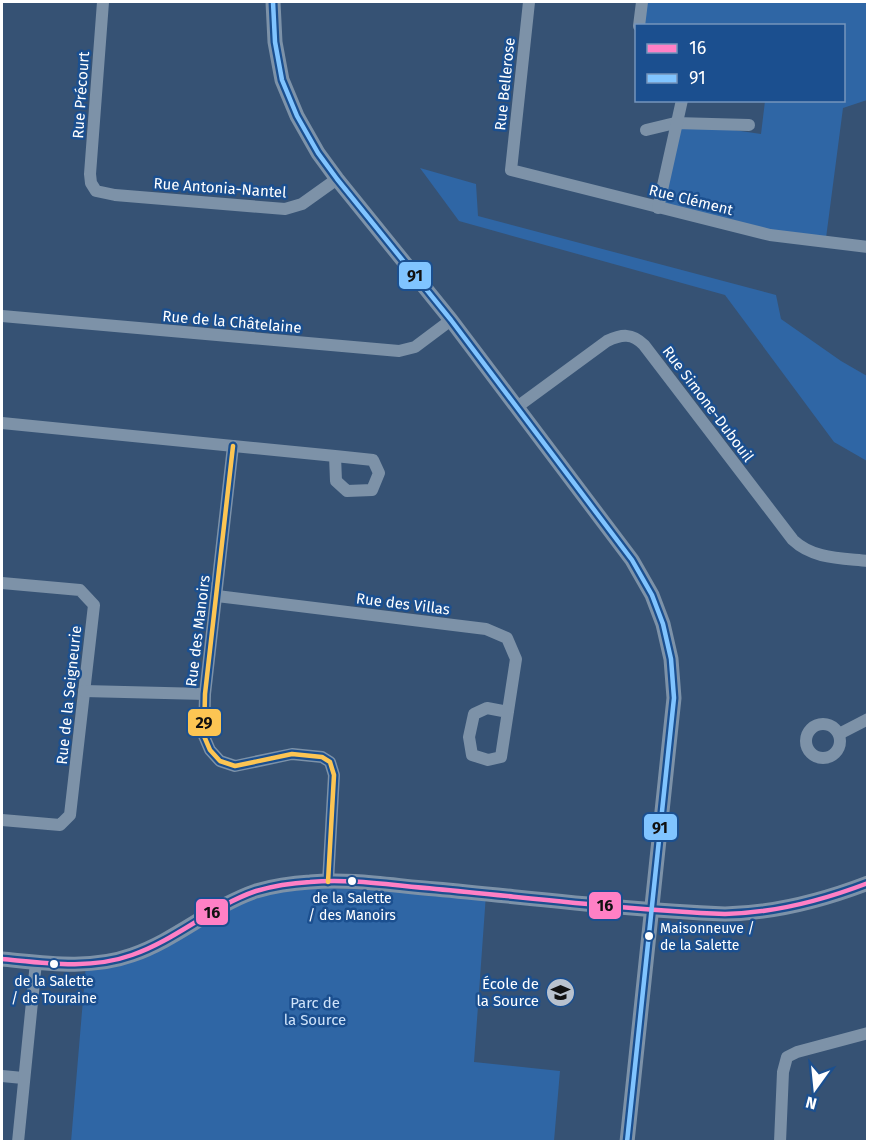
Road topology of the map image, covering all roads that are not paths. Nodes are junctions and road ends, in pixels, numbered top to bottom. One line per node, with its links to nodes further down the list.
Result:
1 (103, 2): 12 (street, Rue Précourt)
2 (273, 2): 11 (street)
3 (529, 2): 10 (street, Rue Bellerose)
4 (642, 2): 5 (street)
5 (639, 24)
6 (681, 102): 7 (street)
7 (676, 123): 8 (street); 9 (street); 13 (street)
8 (749, 124)
9 (646, 130)
10 (511, 170): 13 (street, Rue Clément)
11 (337, 179): 12 (street, Rue Antonia-Nantel); 16 (street)
12 (94, 189)
13 (658, 208): 14 (street, Rue Clément)
14 (867, 247)
15 (2, 316): 16 (street, Rue de la Châtelaine)
16 (451, 320): 17 (street)
17 (517, 407): 21 (street, Rue Simone-Dubouil); 32 (street)
18 (2, 423): 19 (street)
19 (233, 446): 20 (street); 23 (street, Rue des Manoirs)
20 (335, 456)
21 (867, 561)
22 (2, 584): 24 (street, Rue de la Seigneurie)
23 (217, 596): 25 (street, Rue des Manoirs); 26 (street, Rue des Villas)
24 (84, 691): 25 (street); 29 (street, Rue de la Seigneurie)
25 (205, 694): 30 (street, Rue des Manoirs)
26 (508, 712): 26 (street, Rue des Villas)
27 (867, 719): 28 (street)
28 (839, 734)
29 (2, 820)
30 (328, 882): 32 (street); 34 (street)
31 (867, 883): 32 (street)
32 (650, 908): 39 (street)
33 (2, 959): 34 (street)
34 (36, 962): 37 (street)
35 (867, 1034): 40 (street)
36 (2, 1076): 37 (street)
37 (23, 1078): 38 (street)
38 (18, 1142)
39 (627, 1142)
40 (780, 1142)

